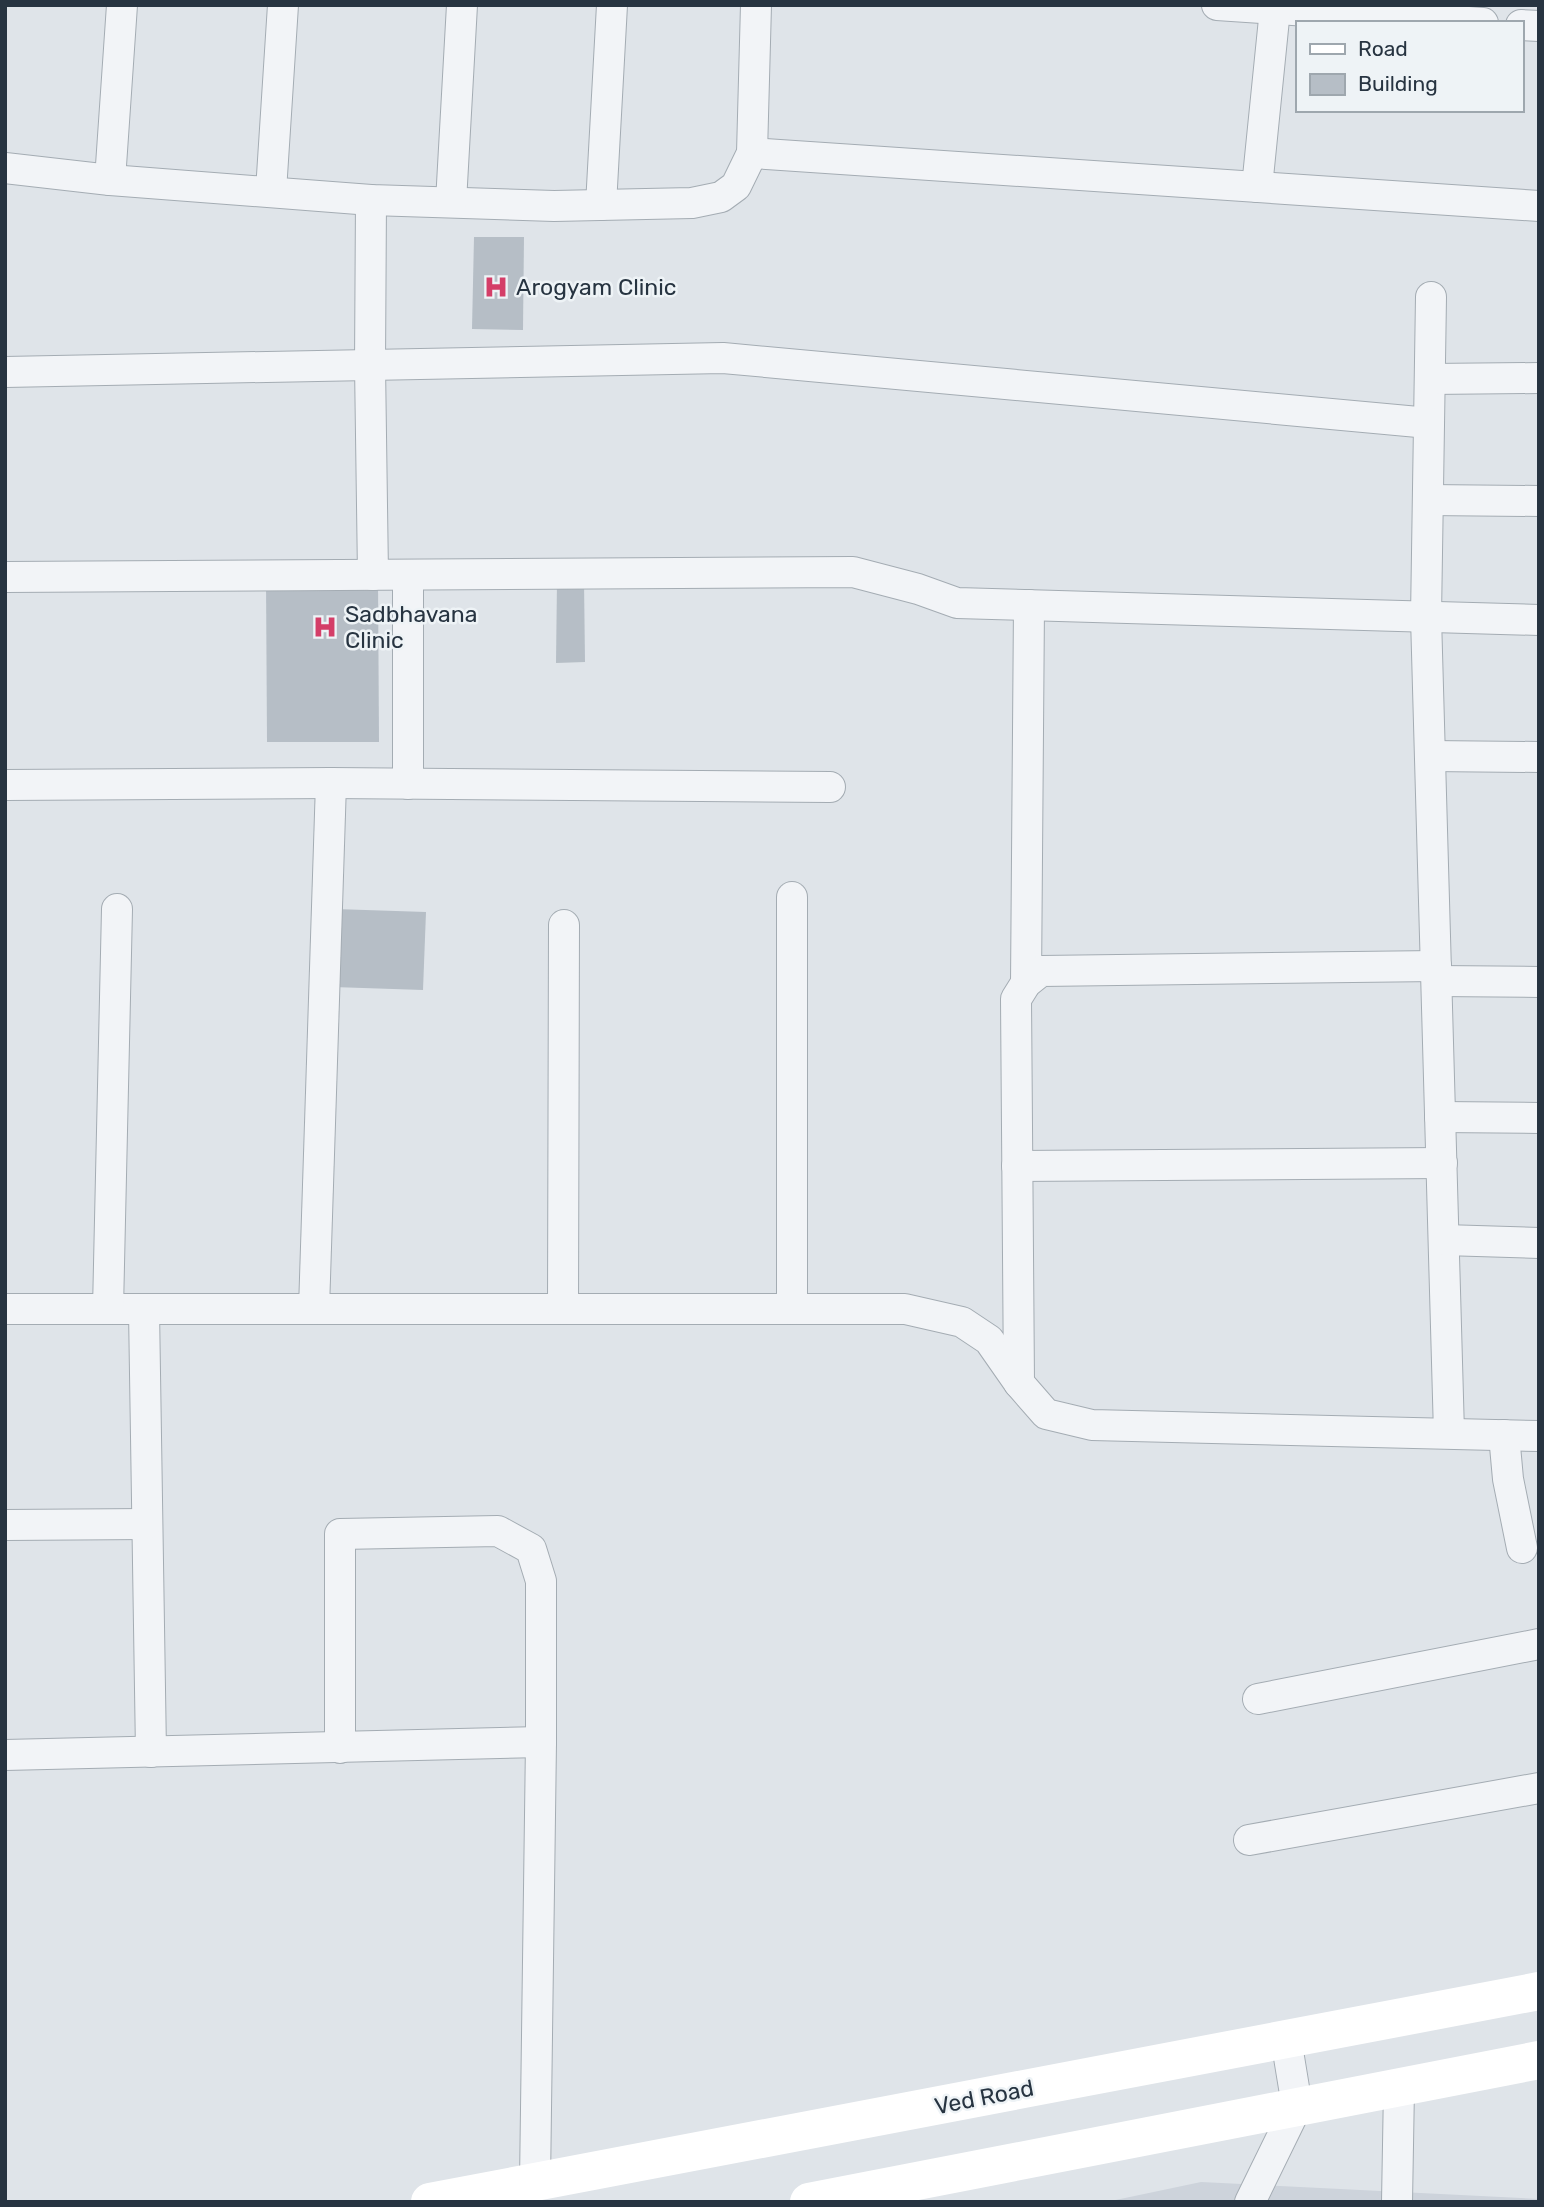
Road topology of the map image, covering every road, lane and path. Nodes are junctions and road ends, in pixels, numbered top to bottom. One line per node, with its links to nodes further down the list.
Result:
1 (122, 5): 11 (street)
2 (283, 5): 13 (street)
3 (462, 5): 15 (street)
4 (612, 5): 16 (street)
5 (756, 5): 9 (street)
6 (1217, 5): 7 (street)
7 (1275, 9): 8 (street); 12 (street)
8 (1453, 21)
9 (752, 153): 12 (street); 16 (street)
10 (5, 168): 11 (street)
11 (110, 180): 13 (street)
12 (1257, 187): 17 (street)
13 (271, 191): 14 (street)
14 (371, 200): 15 (street); 19 (street)
15 (451, 202): 16 (street)
16 (601, 205)
17 (1539, 205)
18 (1431, 297): 21 (street)
19 (370, 365): 20 (street); 23 (street); 26 (street)
20 (5, 372)
21 (1430, 379): 22 (street); 23 (street)
22 (1539, 379)
23 (1429, 423): 24 (street)
24 (1427, 500): 25 (street); 30 (street)
25 (1539, 502)
26 (373, 575): 27 (street); 28 (street)
27 (408, 575): 29 (street); 35 (street)
28 (5, 577)
29 (1029, 605): 30 (street); 43 (street)
30 (1426, 617): 31 (street); 32 (street)
31 (1539, 620)
32 (1430, 756): 33 (street); 41 (street)
33 (1539, 757)
34 (331, 783): 35 (street); 36 (street); 55 (street)
35 (408, 784): 37 (street)
36 (5, 785)
37 (830, 787)
38 (792, 897): 53 (street)
39 (117, 909): 51 (street)
40 (564, 925): 52 (street)
41 (1436, 973): 42 (street); 43 (street); 44 (street)
42 (1539, 982)
43 (1026, 983): 47 (street)
44 (1440, 1117): 45 (street); 46 (street)
45 (1539, 1118)
46 (1442, 1163): 47 (street); 48 (street)
47 (1017, 1166): 56 (street)
48 (1444, 1240): 49 (street); 57 (street)
49 (1539, 1243)
50 (5, 1309): 51 (street)
51 (108, 1309): 54 (street)
52 (563, 1309): 53 (street); 55 (street)
53 (792, 1309): 56 (street)
54 (144, 1310): 55 (street); 60 (street)
55 (314, 1310)
56 (1019, 1383): 57 (street)
57 (1449, 1433): 58 (street)
58 (1504, 1435): 59 (street); 62 (street)
59 (1539, 1436)
60 (146, 1524): 61 (street); 67 (street)
61 (5, 1525)
62 (1522, 1548)
63 (1539, 1644): 64 (street)
64 (1258, 1699)
65 (541, 1742): 66 (street); 66 (street); 76 (street)
66 (340, 1748): 67 (street)
67 (151, 1752): 68 (street)
68 (5, 1755)
69 (1539, 1787): 70 (street)
70 (1249, 1840)
71 (1539, 1991): 72 (main road, Ved Road)
72 (1286, 2039): 75 (street); 76 (main road, Ved Road)
73 (1539, 2060): 74 (main road)
74 (1399, 2088): 75 (main road); 80 (street)
75 (1297, 2106): 78 (main road); 79 (street)
76 (535, 2182): 77 (main road, Ved Road)
77 (430, 2202)
78 (809, 2202)
79 (1250, 2202)
80 (1397, 2202)

